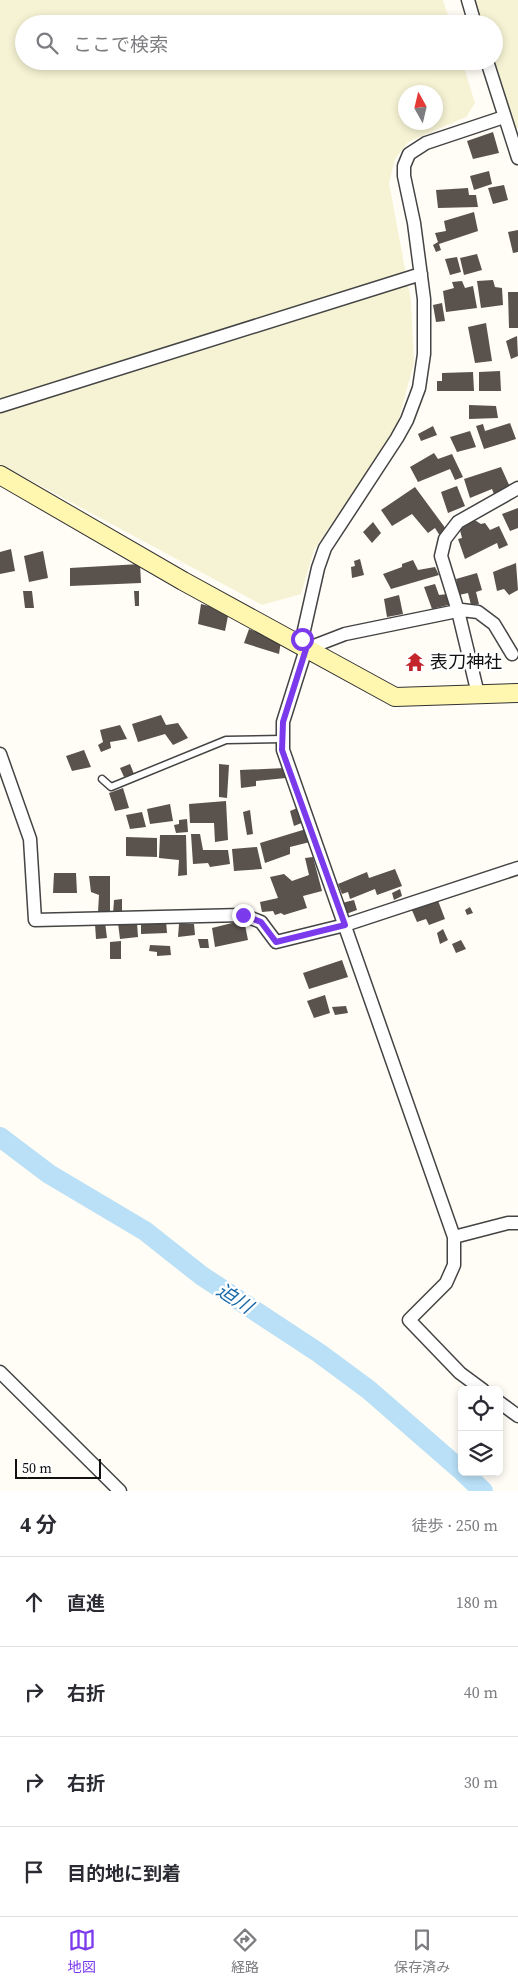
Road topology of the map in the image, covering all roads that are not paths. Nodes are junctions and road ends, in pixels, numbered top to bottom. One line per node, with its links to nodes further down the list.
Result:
1 (468, 0): 2 (street)
2 (472, 15)
3 (490, 70): 4 (street)
4 (504, 117): 5 (street); 6 (street)
5 (518, 158)
6 (421, 274): 7 (street); 11 (street)
7 (0, 406)
8 (0, 475): 11 (street)
9 (518, 488): 10 (street)
10 (458, 611): 11 (street); 12 (street); 14 (street)
11 (306, 649): 14 (street); 15 (street)
12 (512, 654)
13 (518, 693): 14 (street)
14 (478, 694)
15 (283, 739): 17 (lane); 19 (street)
16 (0, 754): 19 (street)
17 (102, 779)
18 (518, 868): 19 (street)
19 (345, 925): 21 (street)
20 (518, 1223): 21 (street)
21 (454, 1237): 23 (street)
22 (0, 1372): 26 (street)
23 (478, 1386)
24 (503, 1405): 25 (street)
25 (518, 1416)
26 (120, 1491)

